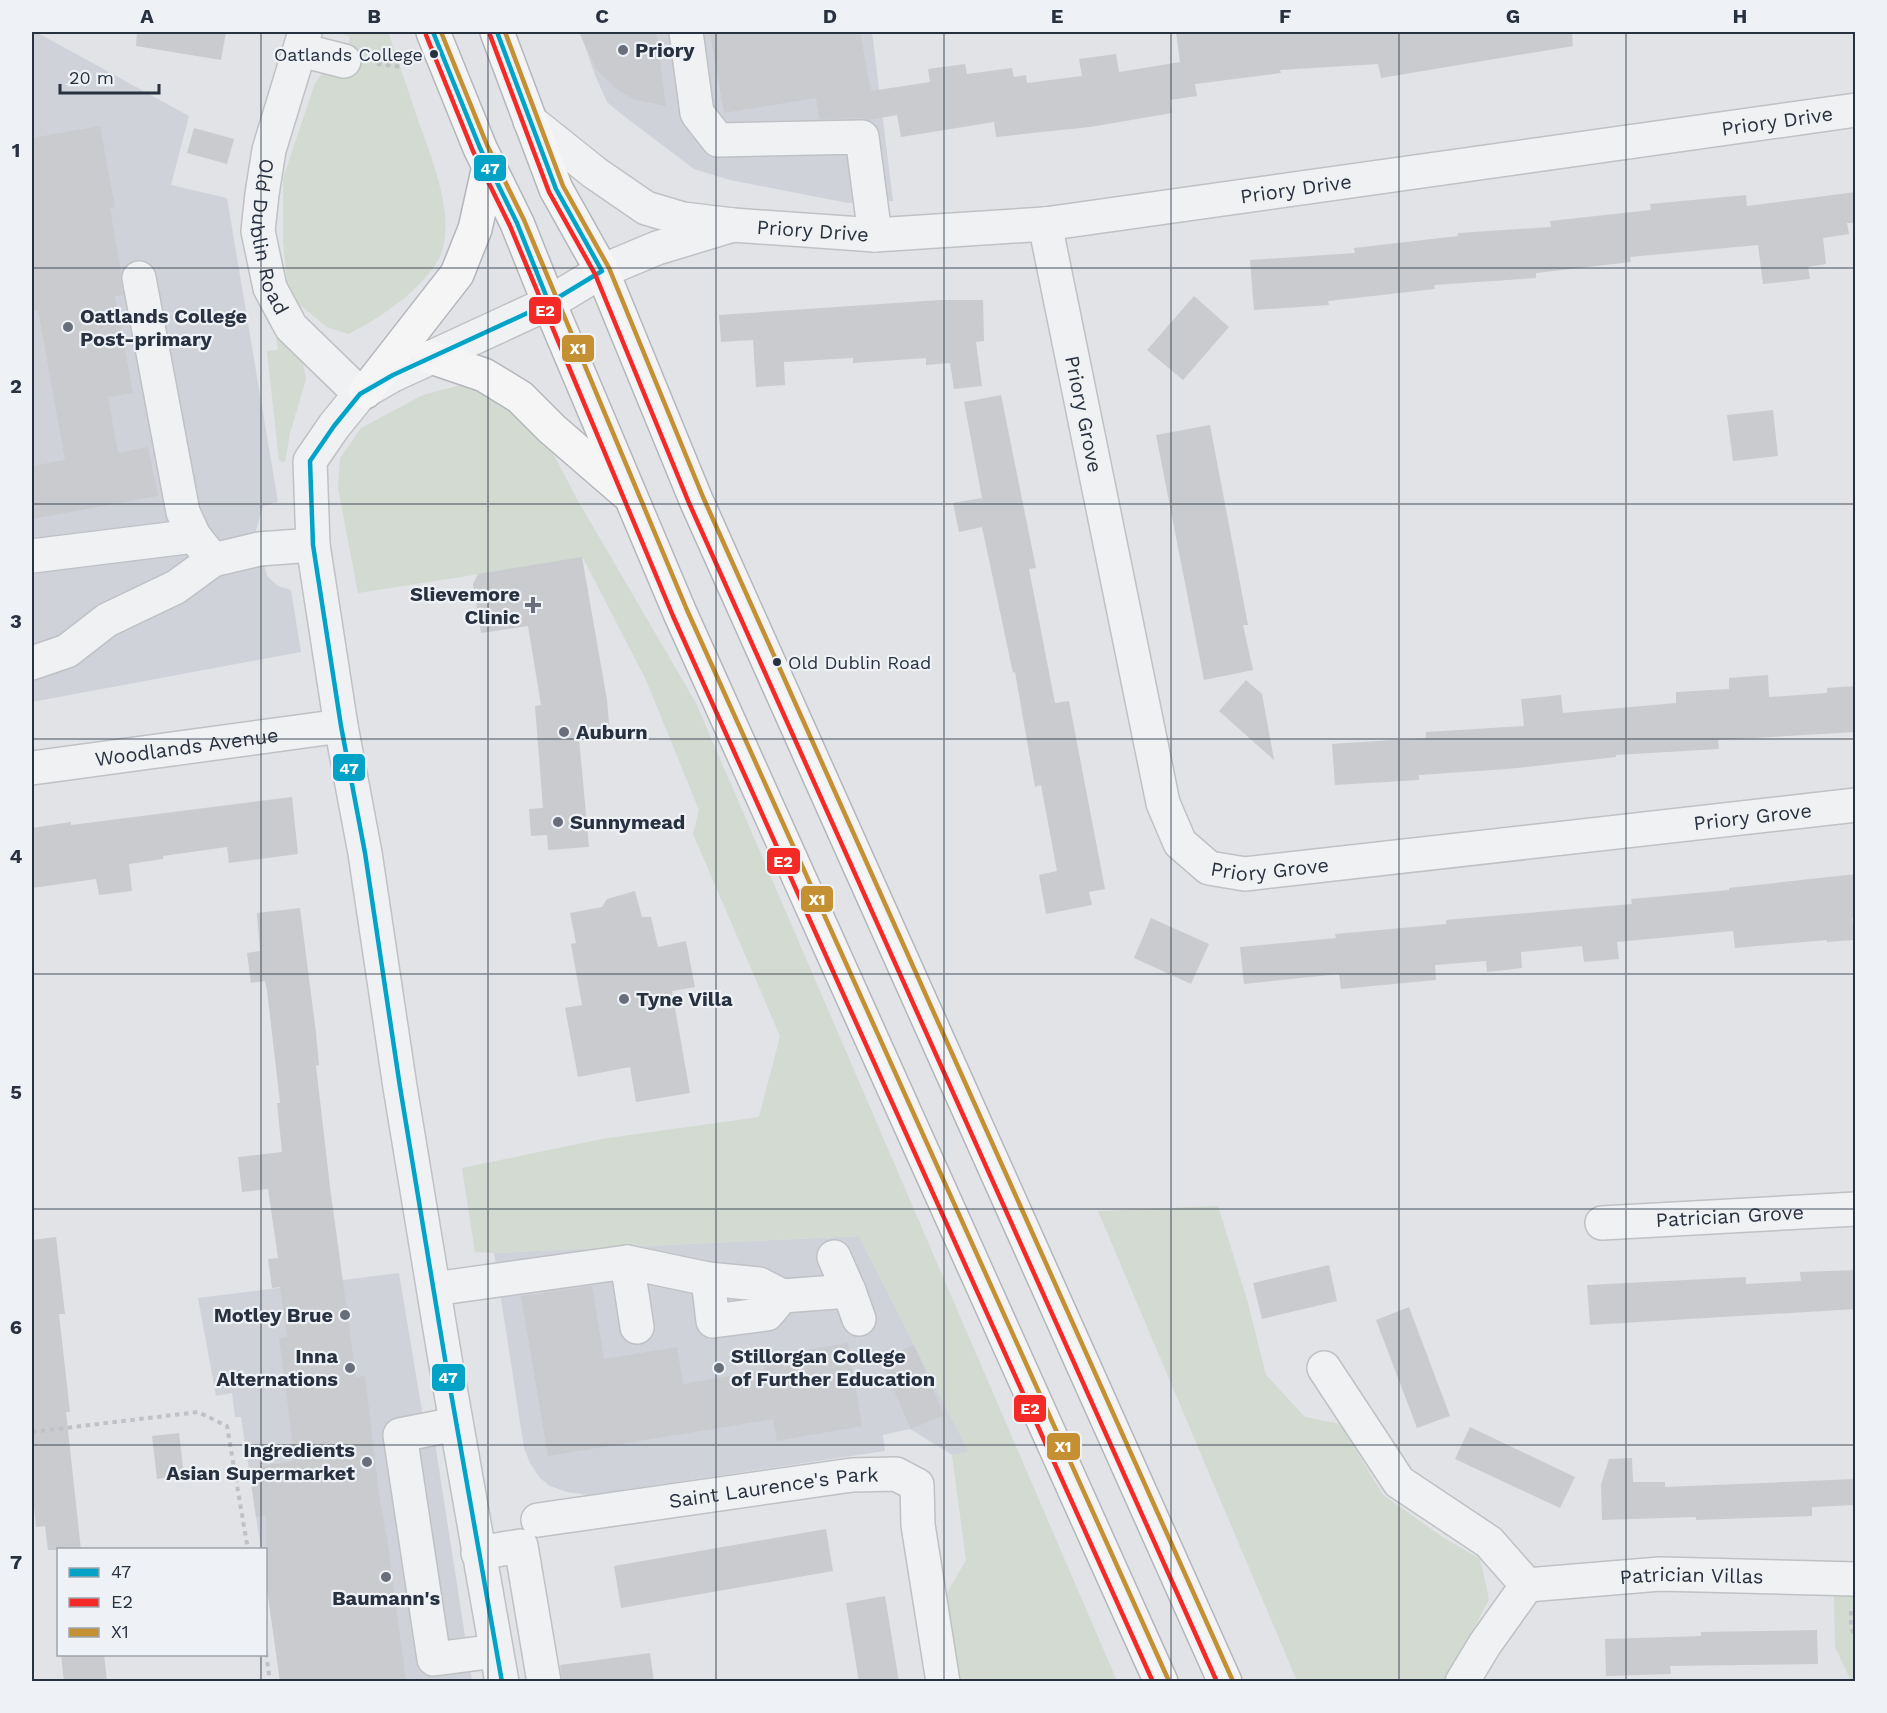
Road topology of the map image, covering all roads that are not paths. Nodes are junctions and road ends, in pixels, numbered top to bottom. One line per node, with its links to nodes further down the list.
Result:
1 (434, 32): 8 (highway)
2 (496, 32): 7 (highway)
3 (686, 32): 11 (street)
4 (303, 41): 5 (street, Old Dublin Road); 16 (street, Old Dublin Road)
5 (344, 61)
6 (1856, 110): 9 (street, Priory Drive)
7 (530, 121): 10 (street, Priory Drive); 12 (highway)
8 (489, 166): 14 (highway); 16 (highway)
9 (1045, 224): 11 (street, Priory Drive); 24 (street, Priory Grove)
10 (733, 225): 11 (street, Priory Drive); 12 (street, Priory Drive)
11 (875, 235)
12 (602, 271): 14 (street); 41 (highway)
13 (139, 278): 19 (street)
14 (549, 303): 15 (street); 17 (highway)
15 (431, 357): 16 (street); 17 (highway)
16 (362, 393): 18 (street)
17 (632, 498): 40 (highway)
18 (313, 545): 19 (street); 22 (street)
19 (203, 548): 20 (street); 21 (street)
20 (32, 556)
21 (32, 663)
22 (341, 726): 23 (street, Woodlands Avenue); 29 (street)
23 (32, 768)
24 (1856, 805)
25 (1856, 1209): 26 (street, Patrician Grove)
26 (1602, 1223)
27 (834, 1257): 28 (street)
28 (627, 1262): 29 (street); 30 (street)
29 (434, 1289): 32 (street)
30 (637, 1328)
31 (1324, 1368): 36 (street)
32 (456, 1425): 34 (street); 37 (street)
33 (538, 1521): 39 (street, Saint Laurence's Park)
34 (478, 1553): 37 (street); 38 (street)
35 (1856, 1578): 36 (street, Patrician Villas)
36 (1527, 1585): 42 (street)
37 (499, 1666)
38 (544, 1682)
39 (943, 1682)
40 (1161, 1682)
41 (1225, 1682)
42 (1462, 1682)

